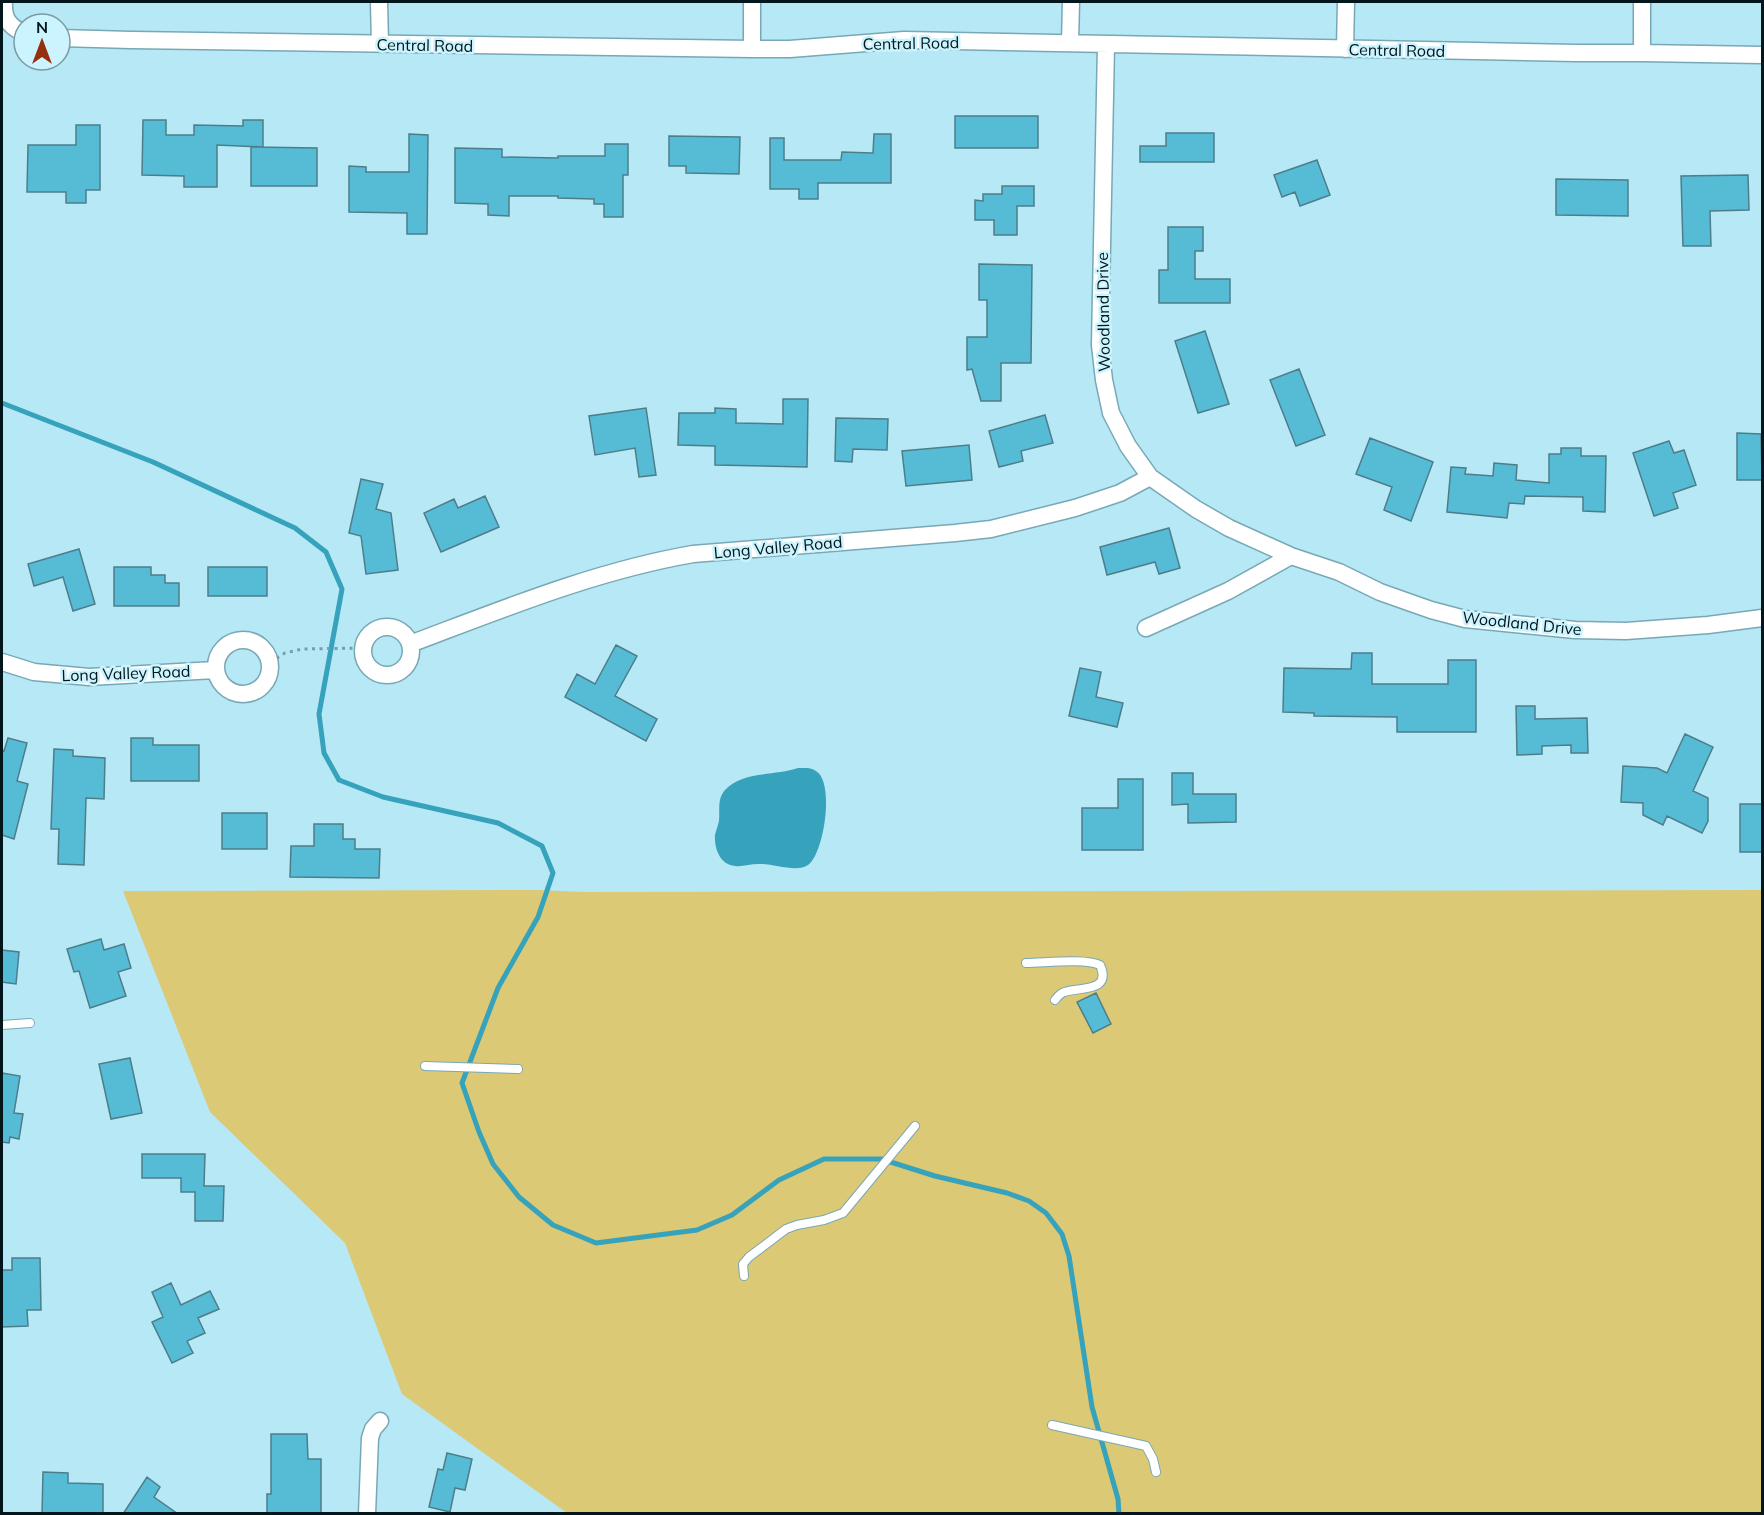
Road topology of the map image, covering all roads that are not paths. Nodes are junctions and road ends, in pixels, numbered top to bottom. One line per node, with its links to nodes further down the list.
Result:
1 (379, 2): 8 (street)
2 (752, 2): 10 (street)
3 (1071, 2): 7 (street)
4 (1346, 2): 11 (street)
5 (1642, 2): 12 (street)
6 (72, 38): 8 (street, Central Road)
7 (1070, 43): 9 (street, Central Road); 10 (street, Central Road)
8 (380, 44): 10 (street, Central Road)
9 (1106, 45): 11 (street, Central Road); 14 (street, Woodland Drive)
10 (752, 49)
11 (1345, 49): 12 (street, Central Road)
12 (1642, 52): 13 (street, Central Road)
13 (1762, 55)
14 (1150, 477): 15 (street, Woodland Drive); 18 (street, Long Valley Road)
15 (1292, 556): 16 (street, Woodland Drive); 17 (street)
16 (1762, 618)
17 (1146, 628)
18 (410, 644): 18 (street)
19 (2, 662): 20 (street, Long Valley Road)
20 (215, 670): 20 (street)
21 (1026, 963): 22 (lane)
22 (1055, 1000)
23 (30, 1023): 24 (lane)
24 (2, 1025)
25 (425, 1066): 26 (lane)
26 (518, 1069)
27 (915, 1126): 28 (lane)
28 (744, 1276)
29 (380, 1421): 32 (street)
30 (1052, 1425): 31 (lane)
31 (1156, 1472)
32 (367, 1514)

